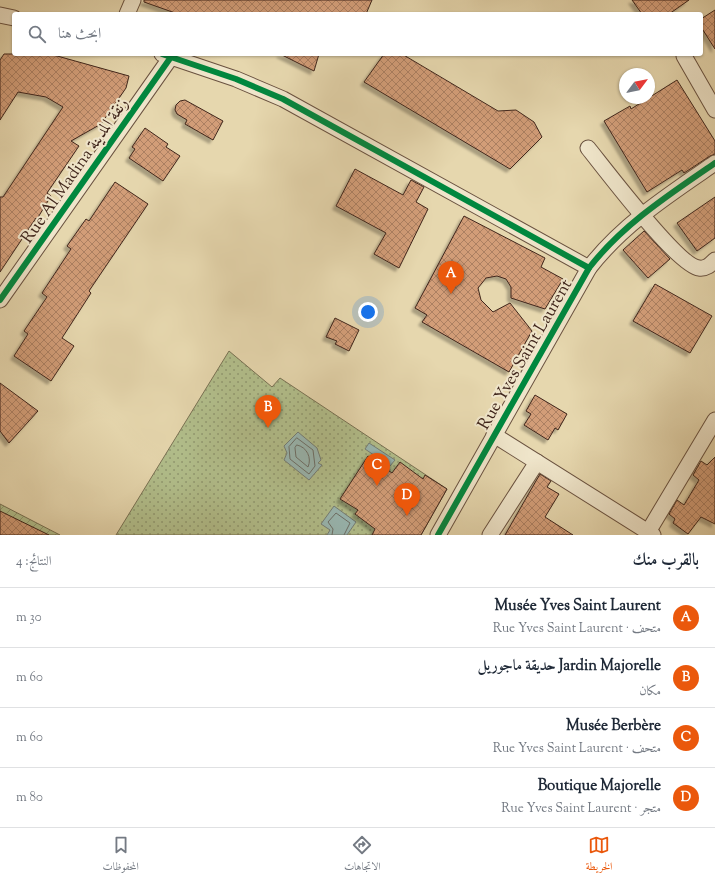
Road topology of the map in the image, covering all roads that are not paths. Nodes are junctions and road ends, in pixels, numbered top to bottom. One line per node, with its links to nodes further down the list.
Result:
1 (133, 0): 2 (street)
2 (128, 12)
3 (0, 15): 4 (street)
4 (12, 18)
5 (165, 56): 14 (street, Rue Al Madina زنقة المدينة)
6 (169, 56): 13 (street)
7 (684, 56): 8 (street)
8 (715, 110)
9 (588, 148): 11 (street)
10 (715, 163): 11 (street, Rue Yves Saint Laurent)
11 (641, 215): 12 (street); 13 (street, Rue Yves Saint Laurent)
12 (715, 260)
13 (589, 268): 16 (street, Rue Yves Saint Laurent)
14 (0, 300)
15 (715, 420): 18 (street)
16 (494, 435): 17 (street); 19 (street, Rue Yves Saint Laurent)
17 (537, 462): 18 (street); 20 (street)
18 (650, 533)
19 (438, 535)
20 (490, 535)

